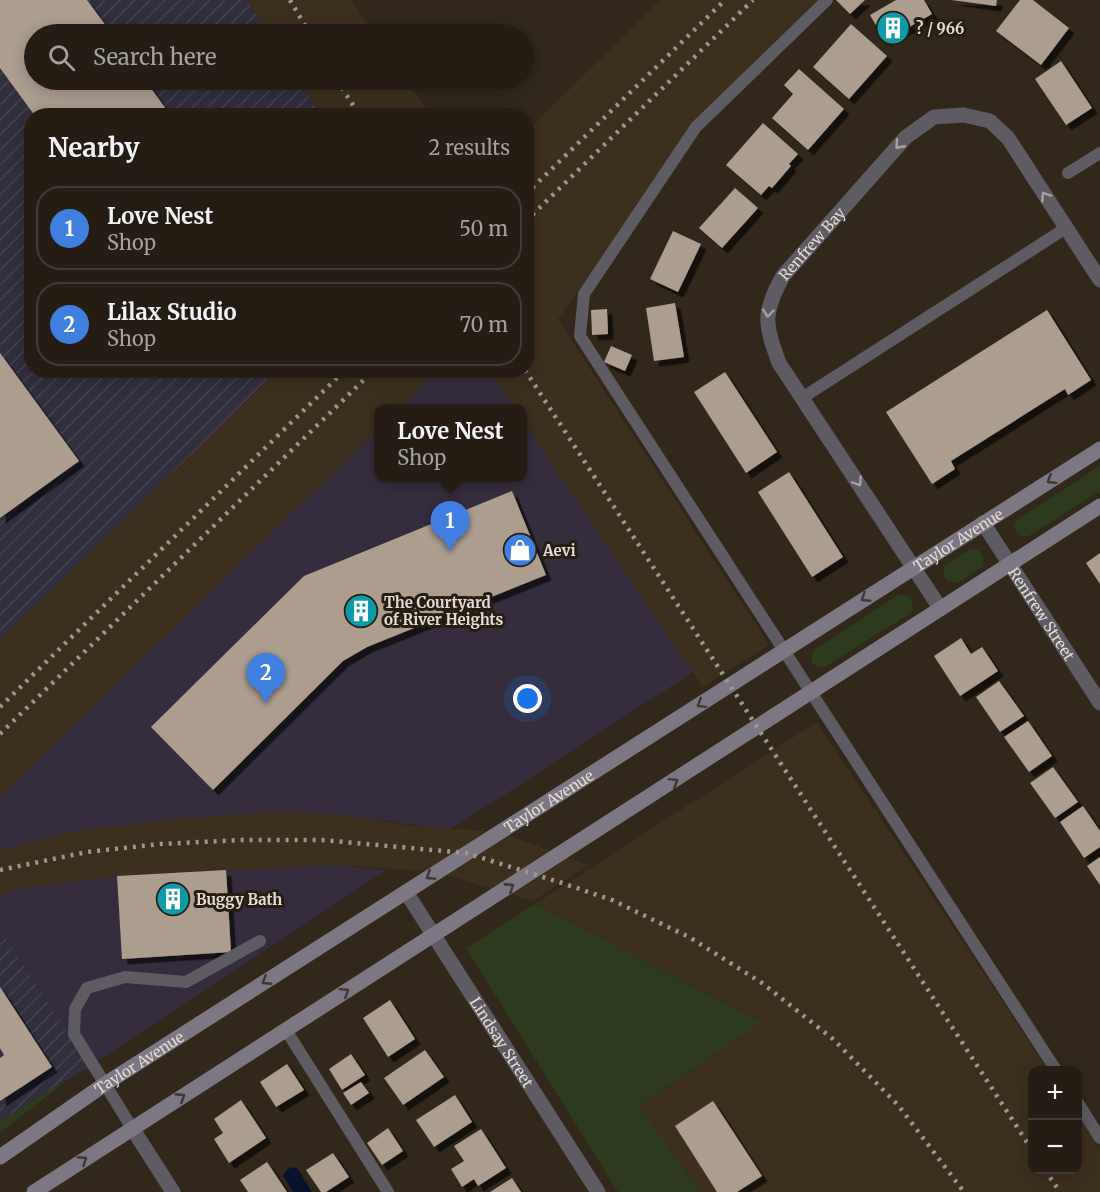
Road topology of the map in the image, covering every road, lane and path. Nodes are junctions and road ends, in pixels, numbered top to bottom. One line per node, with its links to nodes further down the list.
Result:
1 (827, 0): 13 (lane)
2 (1100, 153): 3 (lane)
3 (1068, 173)
4 (1066, 228): 5 (street, Renfrew Bay); 6 (lane); 6 (street, Renfrew Bay, one-way to 6)
5 (1100, 280)
6 (802, 398): 11 (street, Renfrew Bay, one-way to 11)
7 (1100, 449): 9 (main road, Taylor Avenue, one-way to 9)
8 (1100, 506): 10 (main road)
9 (983, 523): 10 (street, Renfrew Street); 11 (main road, Taylor Avenue)
10 (1010, 564): 12 (main road); 15 (street, Renfrew Street)
11 (914, 567): 12 (street, Renfrew Bay); 13 (main road, Taylor Avenue, one-way to 13)
12 (940, 608): 14 (main road)
13 (784, 650): 14 (lane); 16 (main road, Taylor Avenue, one-way to 16)
14 (809, 692): 17 (main road, one-way to 14); 20 (lane)
15 (1100, 703)
16 (406, 892): 17 (street, Lindsay Street); 21 (main road, Taylor Avenue, one-way to 21)
17 (434, 934): 19 (main road, one-way to 17); 29 (street, Lindsay Street)
18 (260, 940): 21 (lane)
19 (286, 1030): 23 (main road, one-way to 19); 28 (lane)
20 (1053, 1066)
21 (105, 1084): 23 (lane); 25 (main road, Taylor Avenue)
22 (1082, 1111): 24 (lane)
23 (132, 1128): 26 (main road, one-way to 23); 27 (street)
24 (1100, 1138)
25 (0, 1157)
26 (34, 1192)
27 (173, 1192)
28 (388, 1192)
29 (598, 1192)

